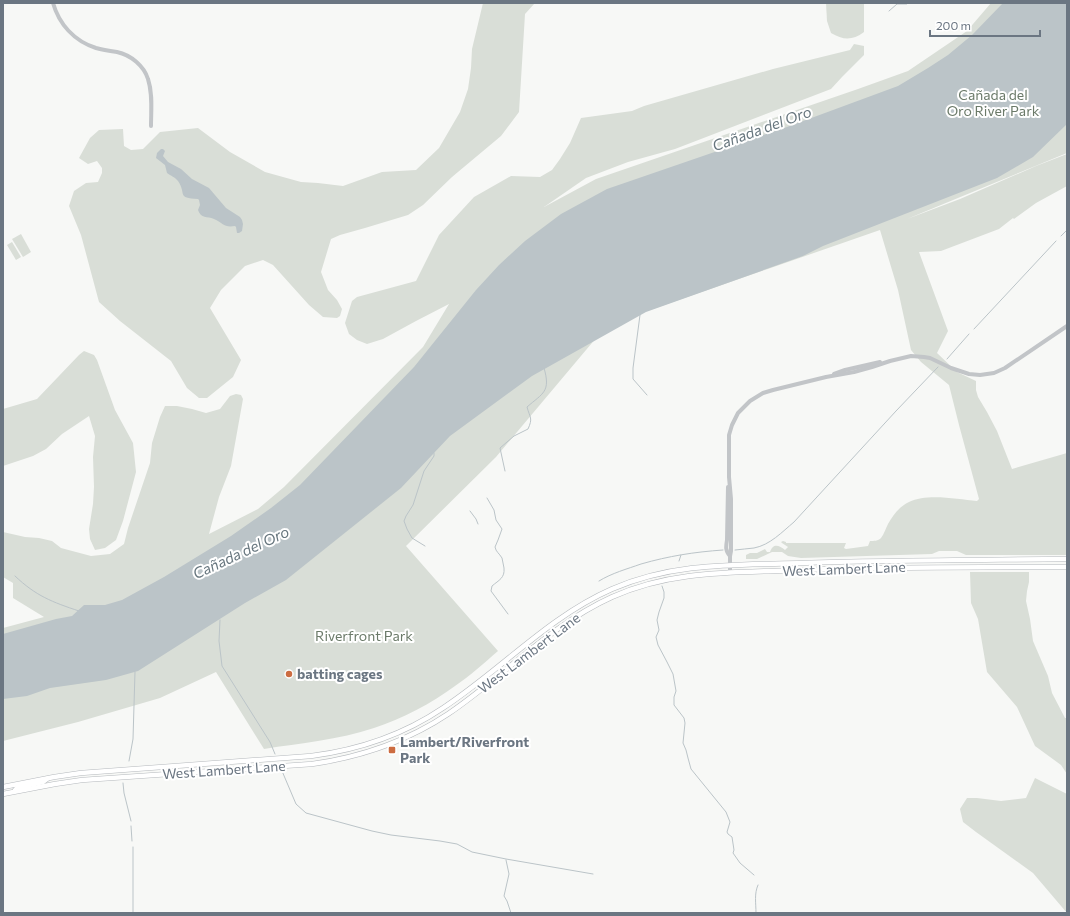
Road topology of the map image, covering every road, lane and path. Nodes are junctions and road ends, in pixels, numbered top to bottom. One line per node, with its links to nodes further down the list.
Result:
1 (53, 3): 2 (street)
2 (151, 126)
3 (1067, 326): 5 (street)
4 (1067, 559): 5 (main road, West Lambert Lane)
5 (730, 566): 7 (street); 8 (main road, West Lambert Lane)
6 (1067, 567): 7 (main road, West Lambert Lane)
7 (730, 573): 10 (main road, West Lambert Lane)
8 (48, 778): 9 (main road, West Lambert Lane); 10 (main road)
9 (3, 787)
10 (14, 792): 11 (main road, West Lambert Lane)
11 (3, 794)

